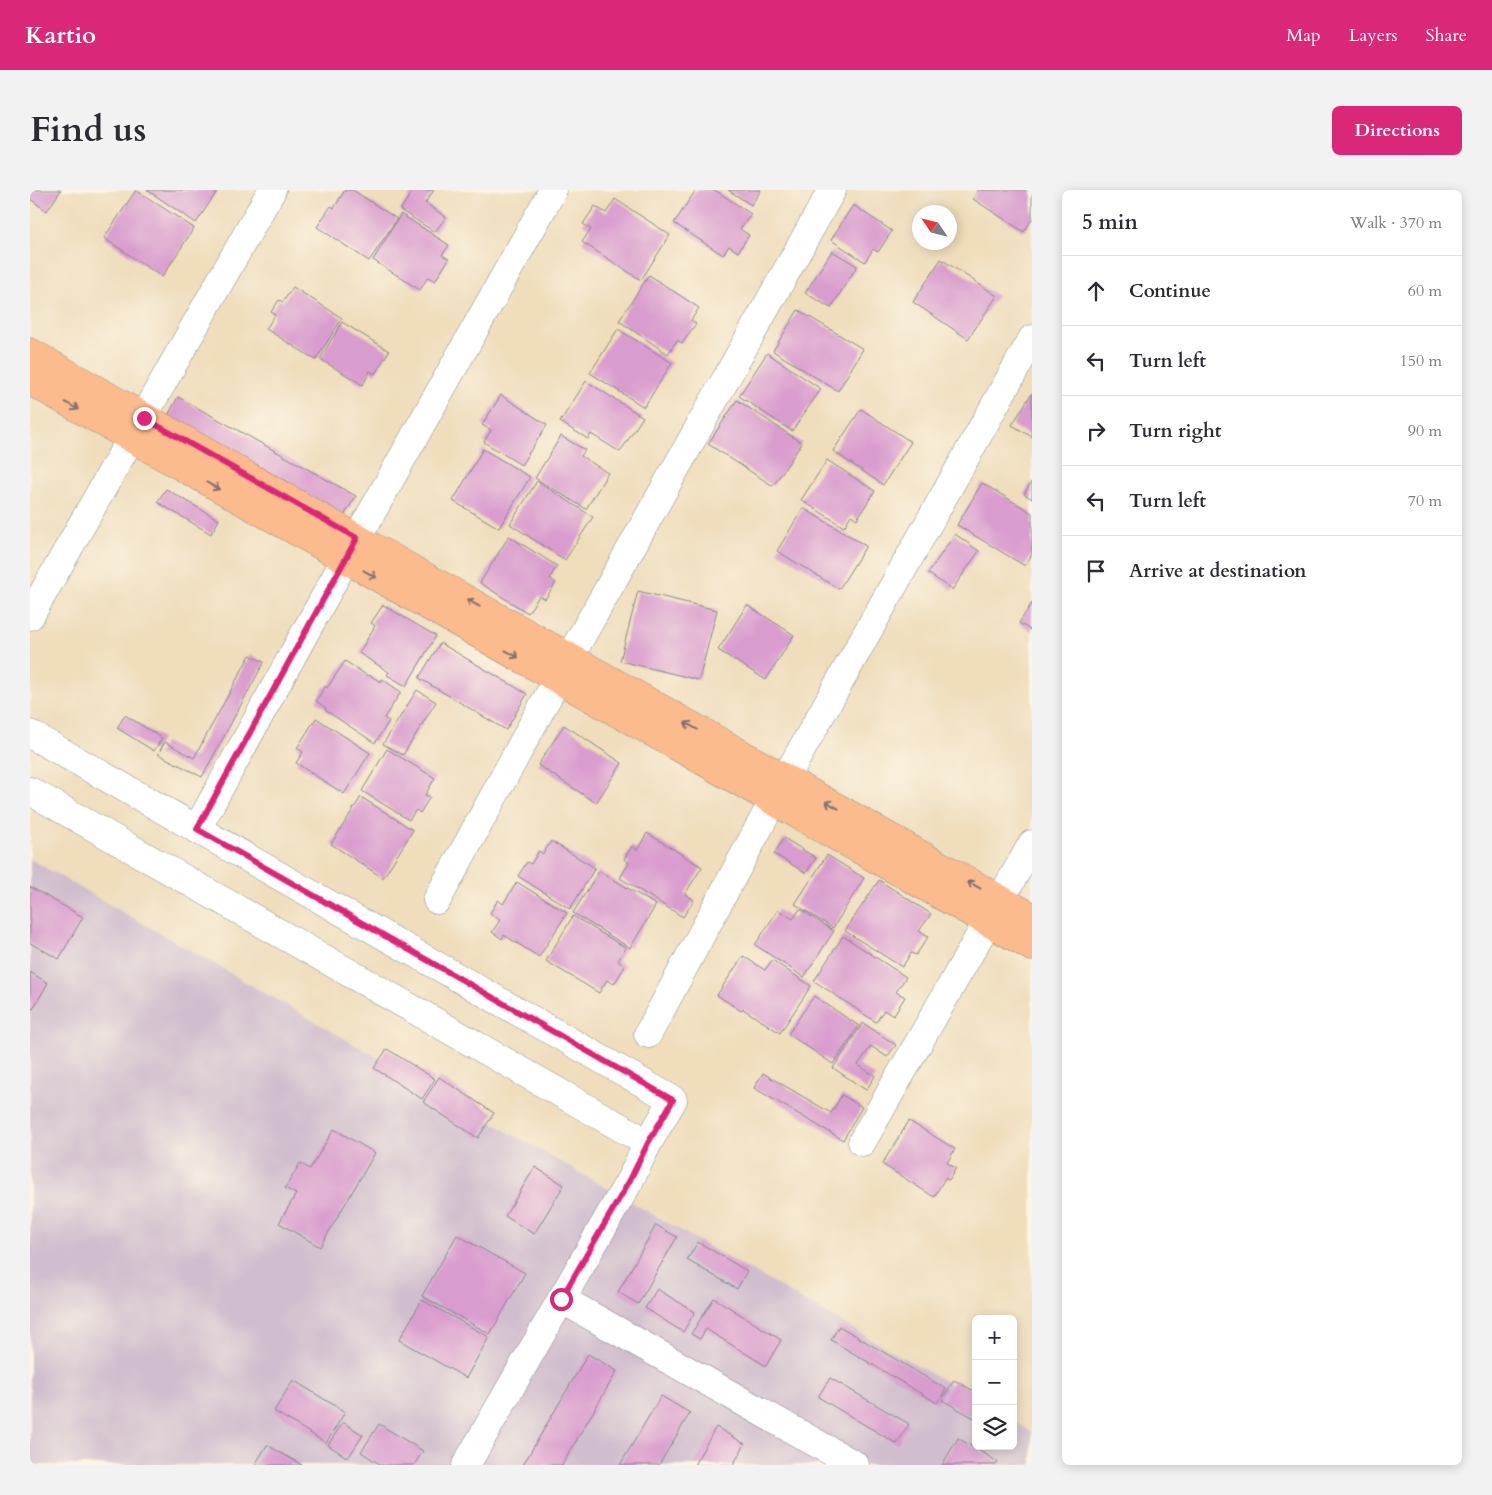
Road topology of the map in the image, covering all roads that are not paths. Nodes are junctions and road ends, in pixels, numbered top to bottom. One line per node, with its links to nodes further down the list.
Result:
1 (272, 190): 7 (street)
2 (552, 190): 8 (street)
3 (832, 190): 10 (street)
4 (1032, 339): 12 (street)
5 (30, 352): 7 (main road)
6 (30, 381): 7 (main road, one-way to 7)
7 (137, 429): 8 (main road); 9 (street)
8 (351, 549): 10 (main road); 14 (street)
9 (30, 616)
10 (564, 669): 12 (main road); 16 (street)
11 (30, 734): 14 (street)
12 (779, 790): 17 (main road); 20 (street)
13 (30, 791): 22 (street)
14 (197, 829): 22 (street)
15 (1032, 844): 17 (street)
16 (437, 900)
17 (995, 911): 18 (main road); 19 (main road); 21 (street)
18 (1032, 917)
19 (1032, 947)
20 (648, 1034)
21 (862, 1142)
22 (648, 1143): 23 (street)
23 (561, 1299): 24 (street); 25 (street)
24 (466, 1465)
25 (855, 1465)

